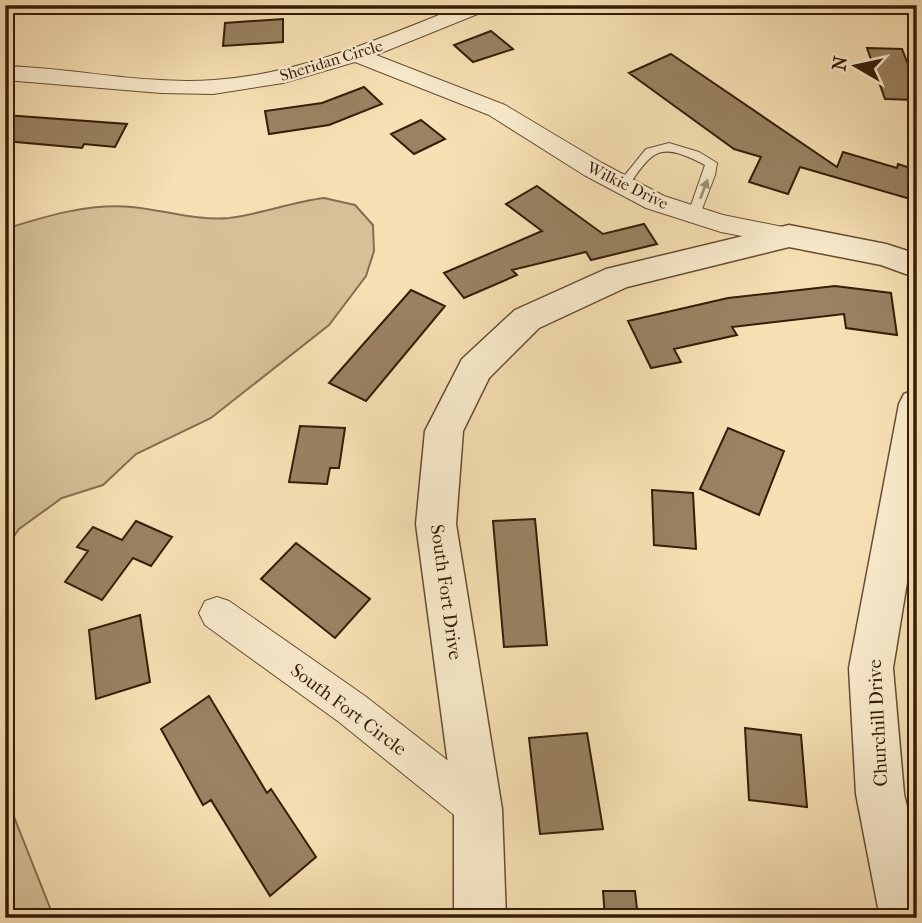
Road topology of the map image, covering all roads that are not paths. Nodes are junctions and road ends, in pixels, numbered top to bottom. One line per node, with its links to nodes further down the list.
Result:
1 (482, 5): 2 (street, Sheridan Circle)
2 (357, 55): 3 (street, Sheridan Circle); 4 (street, Wilkie Drive)
3 (5, 73)
4 (624, 185): 5 (street, Wilkie Drive); 5 (lane, one-way to 4)
5 (694, 214): 6 (street, Wilkie Drive)
6 (789, 236): 7 (street, Wilkie Drive); 10 (street, South Fort Drive)
7 (917, 266)
8 (917, 404): 12 (street, Churchill Drive)
9 (217, 613): 10 (street, South Fort Circle)
10 (478, 809): 11 (street, South Fort Drive)
11 (480, 918)
12 (906, 918)

